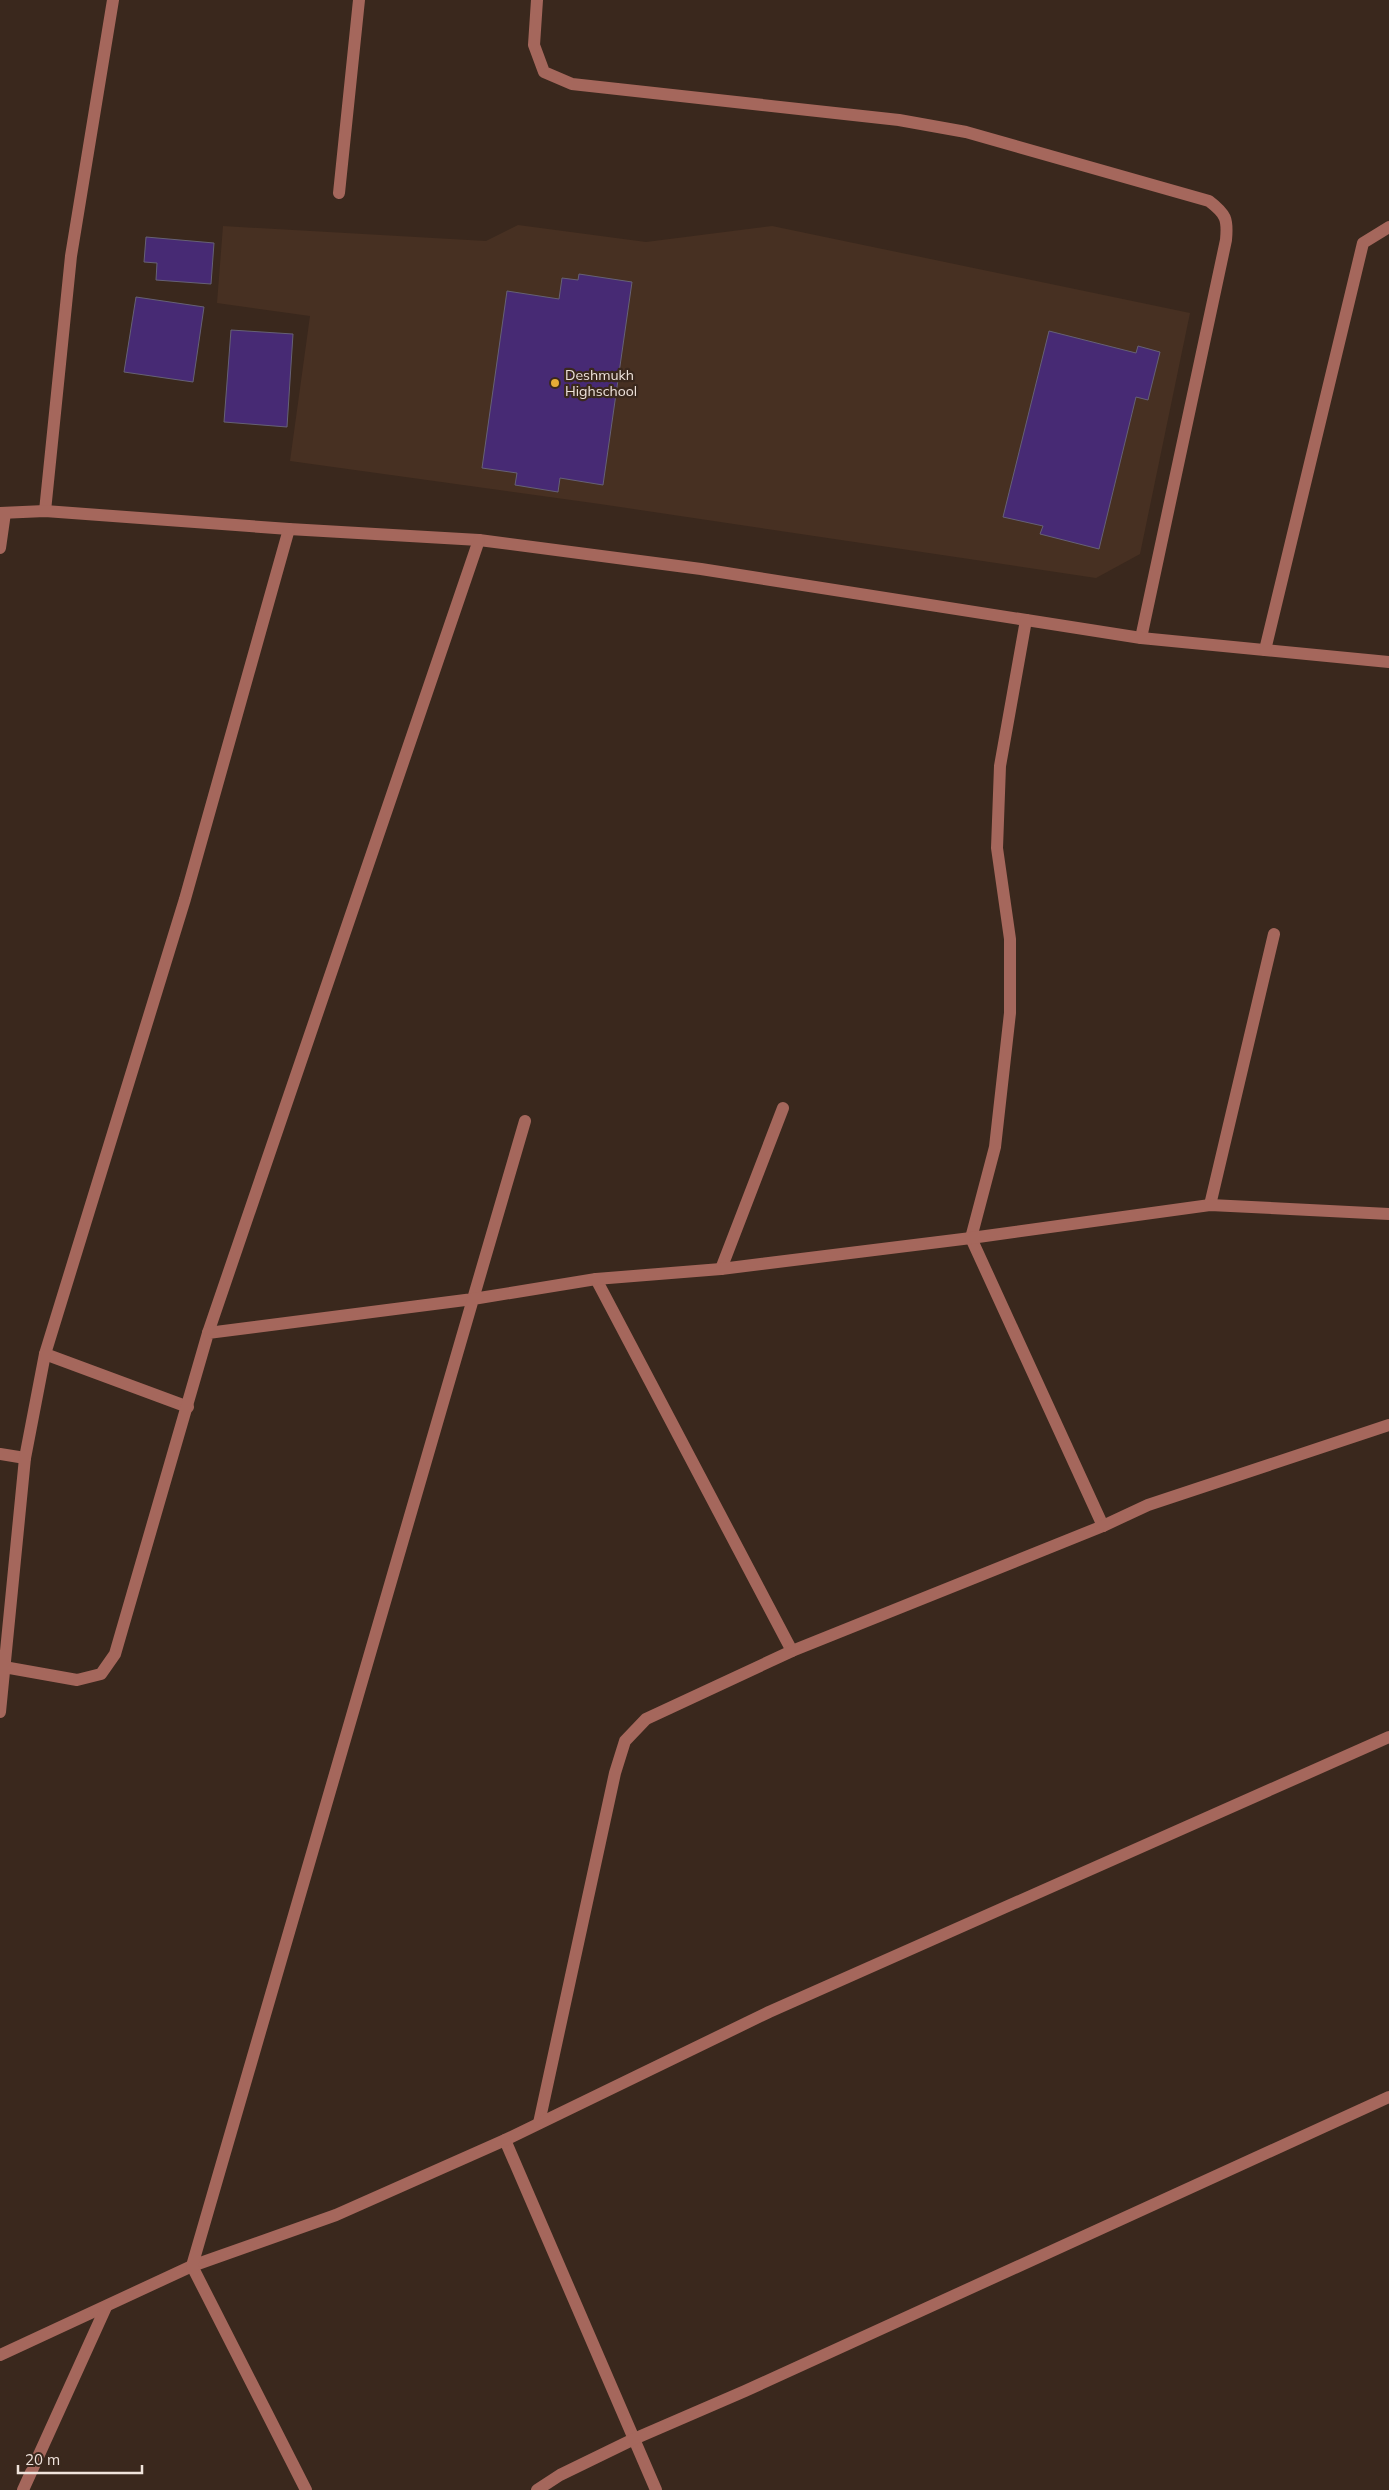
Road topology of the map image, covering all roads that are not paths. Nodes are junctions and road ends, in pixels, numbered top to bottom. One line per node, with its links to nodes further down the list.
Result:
1 (113, 0): 6 (street)
2 (359, 0): 4 (street)
3 (538, 0): 12 (street)
4 (339, 193)
5 (1389, 227): 13 (street)
6 (45, 512): 7 (street); 8 (street)
7 (3, 513): 10 (street)
8 (289, 529): 9 (street); 25 (street)
9 (479, 540): 11 (street); 24 (street)
10 (0, 548)
11 (1026, 620): 12 (street); 20 (street)
12 (1142, 638): 13 (street)
13 (1265, 650): 14 (street)
14 (1389, 662)
15 (1274, 934): 18 (street)
16 (783, 1108): 21 (street)
17 (525, 1122): 23 (street)
18 (1210, 1205): 19 (street); 20 (street)
19 (1389, 1214)
20 (971, 1238): 21 (street); 30 (street)
21 (721, 1269): 22 (street)
22 (596, 1279): 23 (street); 31 (street)
23 (473, 1299): 24 (street); 38 (street)
24 (208, 1333): 26 (street)
25 (45, 1354): 26 (street); 29 (street)
26 (188, 1407): 32 (street)
27 (1389, 1424): 30 (street)
28 (0, 1454): 29 (street)
29 (25, 1458): 32 (street)
30 (1103, 1526): 31 (street)
31 (792, 1651): 36 (street)
32 (4, 1667): 33 (street)
33 (0, 1712)
34 (1389, 1737): 36 (street)
35 (1389, 2097): 41 (street)
36 (539, 2123): 37 (street)
37 (505, 2140): 38 (street); 41 (street)
38 (192, 2266): 39 (street); 43 (street)
39 (106, 2307): 40 (street); 42 (street)
40 (0, 2356)
41 (634, 2439): 44 (street); 45 (street)
42 (23, 2490)
43 (306, 2490)
44 (537, 2490)
45 (656, 2490)

